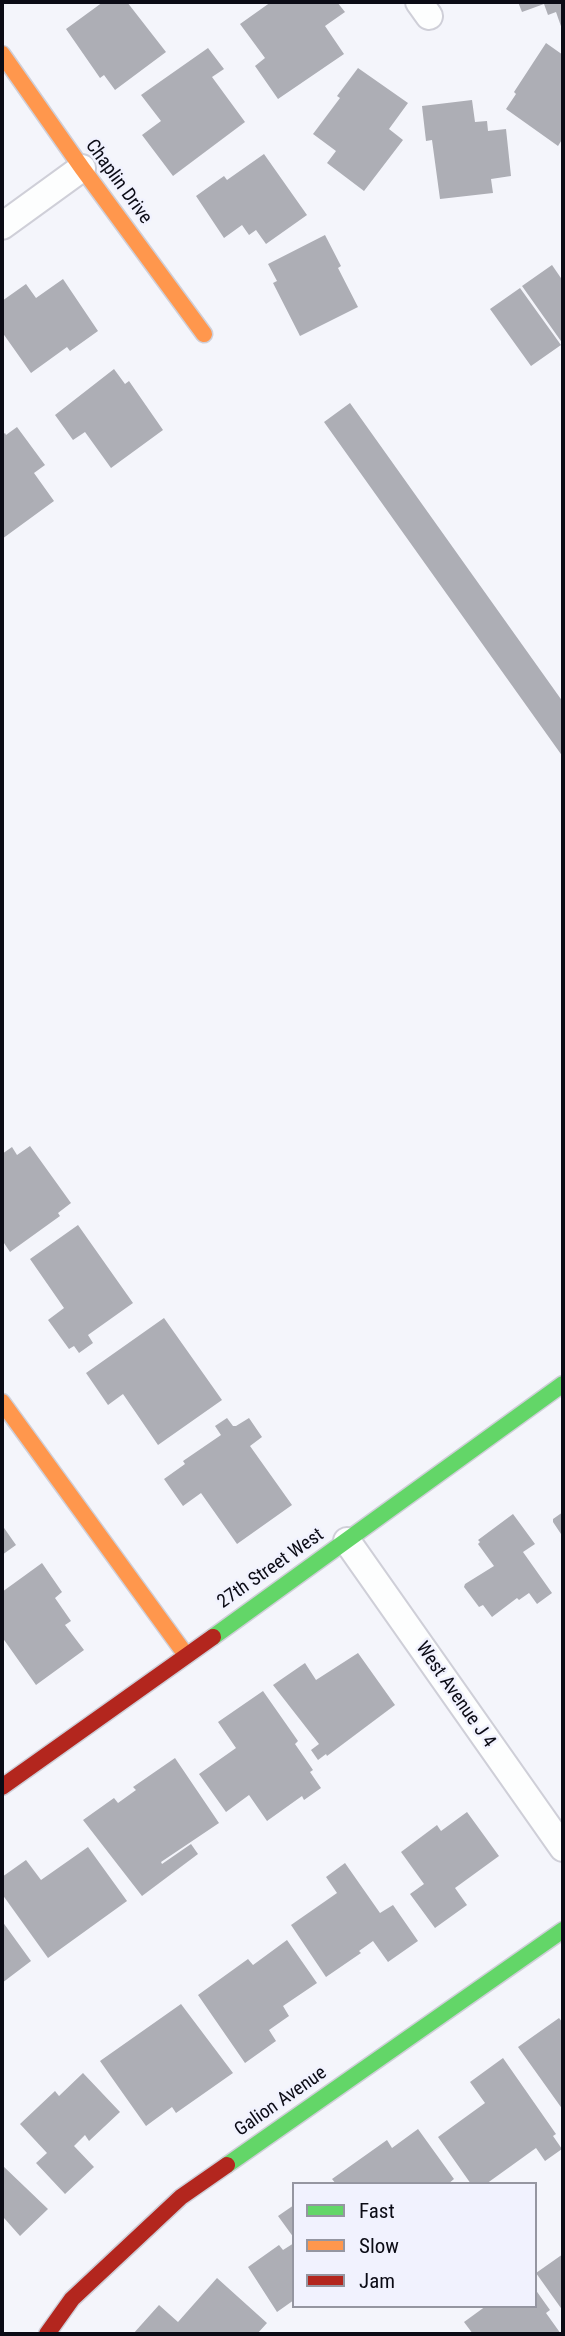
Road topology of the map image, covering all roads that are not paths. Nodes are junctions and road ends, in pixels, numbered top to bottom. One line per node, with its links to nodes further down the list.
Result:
1 (2, 54): 2 (street, Chaplin Drive)
2 (82, 168): 3 (street); 4 (street, Chaplin Drive)
3 (2, 226)
4 (204, 334)
5 (563, 1384): 7 (street, 27th Street West)
6 (2, 1402): 8 (street)
7 (347, 1541): 8 (street, 27th Street West); 10 (street, West Avenue J 4)
8 (186, 1655): 9 (street, 27th Street West)
9 (2, 1787)
10 (563, 1848)
11 (563, 1930): 12 (street, Galion Avenue)
12 (47, 2334)

